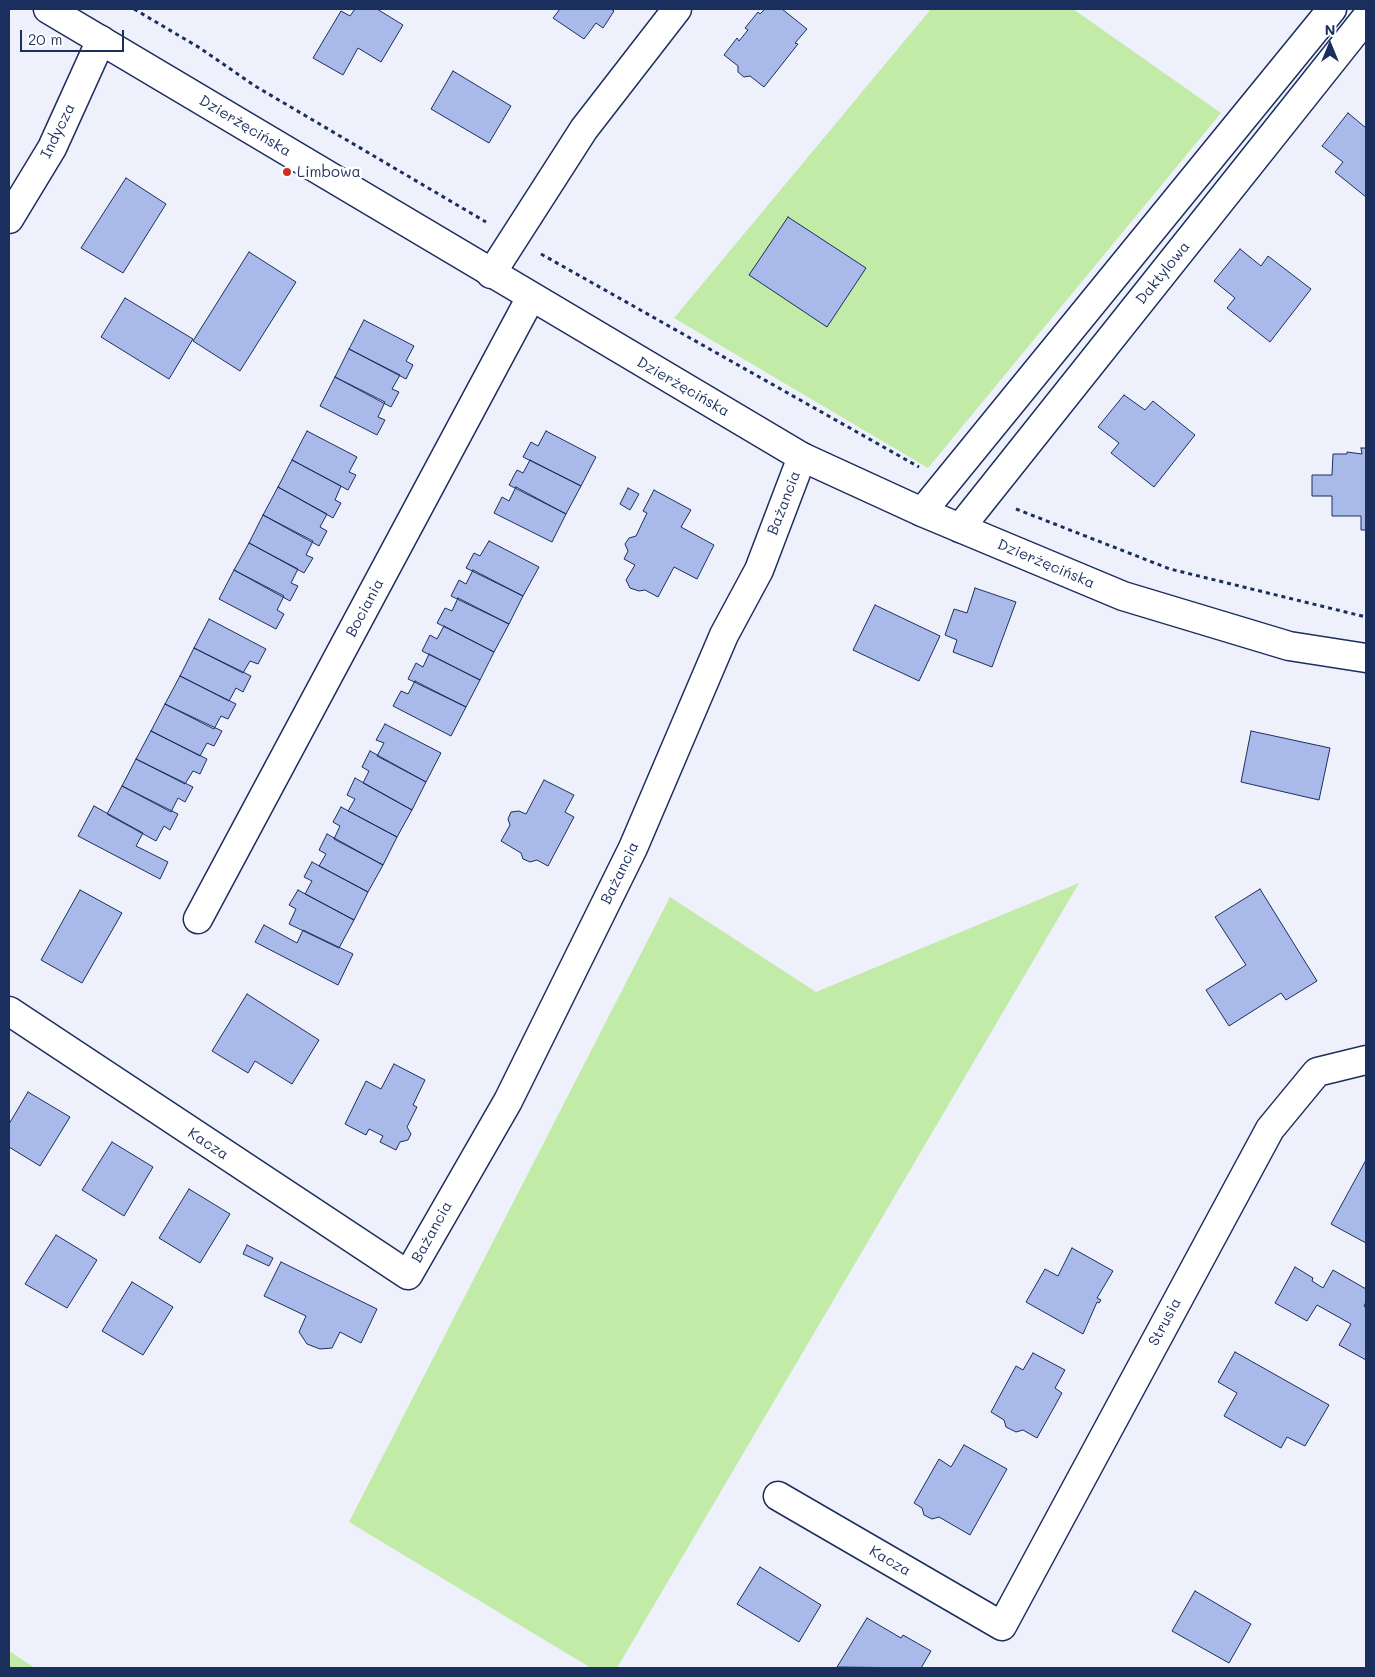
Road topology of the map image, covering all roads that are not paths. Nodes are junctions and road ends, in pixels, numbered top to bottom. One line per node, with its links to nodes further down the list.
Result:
1 (48, 9): 5 (street, Dzierżęcińska)
2 (676, 9): 7 (street)
3 (1332, 9): 10 (street)
4 (1366, 18): 11 (street, Daktylowa)
5 (101, 40): 6 (street, Indycza); 7 (street, Dzierżęcińska)
6 (9, 219)
7 (491, 274): 8 (street, Dzierżęcińska)
8 (532, 297): 9 (street, Dzierżęcińska); 13 (street, Bociania)
9 (802, 457): 10 (street, Dzierżęcińska); 16 (street, Bażancia)
10 (922, 512): 11 (street, Dzierżęcińska)
11 (960, 528): 12 (street, Dzierżęcińska)
12 (1366, 658)
13 (198, 918)
14 (9, 1011): 16 (street, Kacza)
15 (1366, 1060): 18 (street, Strusia)
16 (408, 1275)
17 (778, 1496): 18 (street, Kacza)
18 (1002, 1626)

